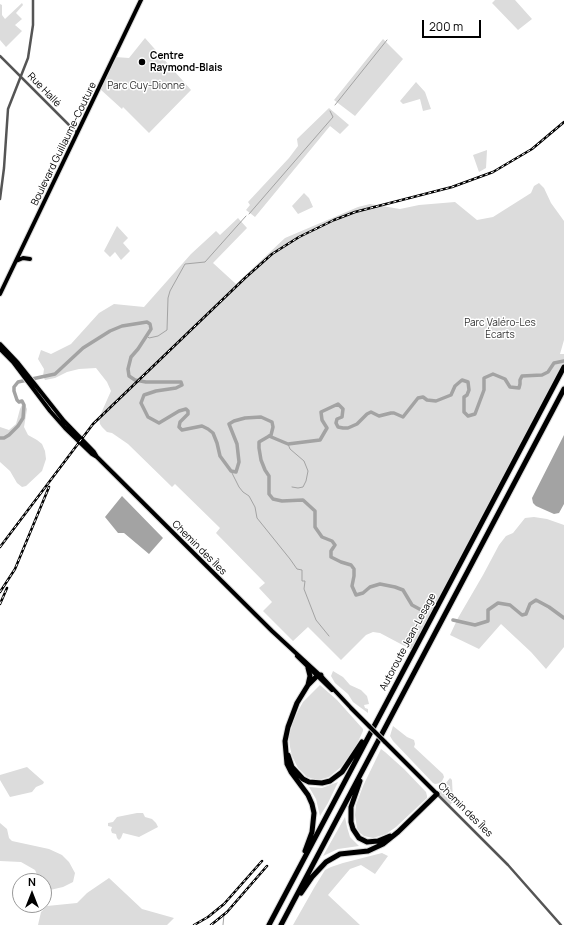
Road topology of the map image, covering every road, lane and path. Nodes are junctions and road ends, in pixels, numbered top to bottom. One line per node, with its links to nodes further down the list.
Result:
1 (33, 0): 4 (street)
2 (141, 0): 5 (main road, Boulevard Guillaume-Couture)
3 (0, 56): 4 (street, Rue Hallé)
4 (22, 78): 5 (street, Rue Hallé); 6 (street)
5 (77, 134): 8 (main road, Boulevard Guillaume-Couture)
6 (0, 199)
7 (30, 259): 8 (main road)
8 (16, 261): 9 (main road, Boulevard Guillaume-Couture)
9 (0, 294)
10 (0, 344): 13 (main road, Chemin des Îles)
11 (0, 349): 13 (main road, Chemin des Îles)
12 (564, 367): 20 (highway, Autoroute Jean-Lesage)
13 (25, 376): 15 (main road, Chemin des Îles)
14 (564, 388): 21 (highway, Autoroute Jean-Lesage)
15 (291, 649): 16 (main road, Chemin des Îles); 17 (main road, Chemin des Îles)
16 (308, 668): 17 (main road, Chemin des Îles); 18 (highway)
17 (319, 677): 18 (highway); 19 (highway); 23 (main road, Chemin des Îles, bridge)
18 (308, 685): 19 (highway)
19 (302, 694): 22 (highway)
20 (383, 709): 22 (highway); 25 (highway, Autoroute Jean-Lesage)
21 (379, 740): 24 (highway); 26 (highway, Autoroute Jean-Lesage)
22 (286, 747): 25 (highway)
23 (437, 794): 24 (highway); 28 (street, Chemin des Îles)
24 (402, 828): 26 (highway)
25 (275, 913): 27 (highway, Autoroute Jean-Lesage)
26 (282, 923)
27 (269, 925)
28 (561, 925)

